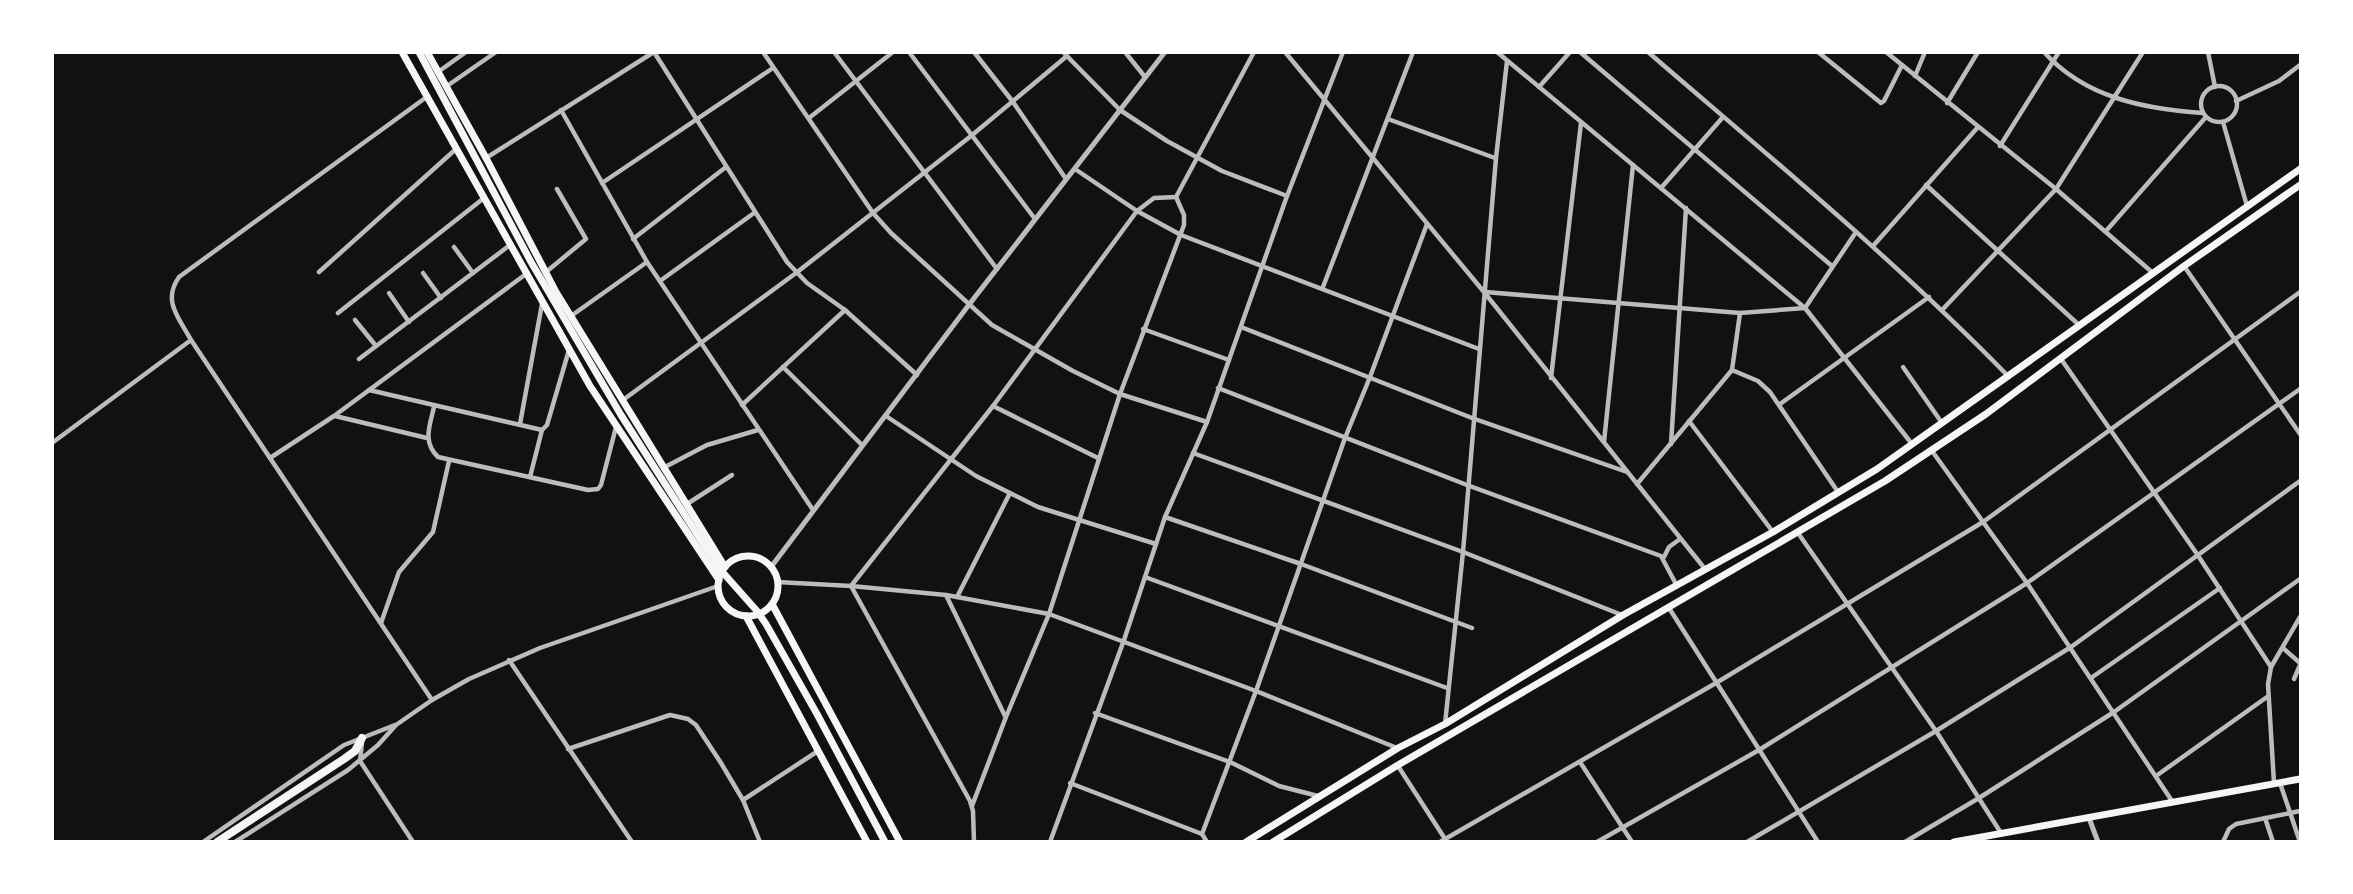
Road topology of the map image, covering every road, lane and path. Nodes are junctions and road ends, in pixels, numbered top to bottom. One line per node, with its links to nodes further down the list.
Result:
1 (419, 52): 294 (main road)
2 (427, 52): 36 (main road)
3 (466, 52): 36 (street)
4 (496, 52): 40 (street)
5 (654, 52): 49 (street); 55 (street)
6 (763, 52): 35 (street)
7 (834, 52): 39 (street)
8 (893, 52): 39 (street)
9 (909, 52): 61 (street)
10 (974, 52): 47 (street)
11 (1125, 52): 38 (street)
12 (1165, 52): 38 (street)
13 (1254, 52): 66 (street)
14 (1285, 52): 45 (street)
15 (1343, 52): 45 (street)
16 (1413, 52): 54 (street)
17 (1497, 52): 31 (street)
18 (1570, 52): 41 (street)
19 (1580, 52): 64 (street)
20 (1648, 52): 52 (street)
21 (1818, 52): 33 (street)
22 (1886, 52): 33 (street)
23 (1925, 52): 37 (street)
24 (1978, 52): 48 (street)
25 (2044, 52): 32 (street)
26 (2059, 52): 32 (street)
27 (2143, 52): 44 (street)
28 (2208, 52): 42 (street)
29 (403, 53): 43 (main road)
30 (1065, 54): 47 (street); 50 (street)
31 (1507, 61): 41 (street); 67 (street)
32 (2053, 62): 44 (street); 62 (street)
33 (1902, 65): 37 (street)
34 (2301, 65): 46 (street)
35 (774, 68): 53 (street); 55 (street)
36 (438, 72): 40 (main road)
37 (1915, 76): 48 (street)
38 (1145, 77): 50 (street)
39 (856, 82): 53 (street); 73 (street)
40 (447, 86): 58 (main road)
41 (1539, 87): 57 (street)
42 (2215, 87): 46 (street); 51 (street)
43 (428, 96): 60 (main road); 136 (street)
44 (2114, 97): 51 (street); 80 (street)
45 (1325, 101): 68 (street); 81 (street)
46 (2236, 101): 56 (street)
47 (1013, 102): 61 (street); 74 (street)
48 (1947, 103): 59 (street)
49 (561, 110): 65 (street); 75 (street)
50 (1120, 110): 66 (street); 71 (street)
51 (2204, 115): 56 (street); 91 (street)
52 (1723, 117): 64 (street); 92 (street)
53 (809, 118): 88 (street)
54 (1388, 118): 67 (street); 68 (street)
55 (696, 120): 70 (street); 75 (street)
56 (2223, 122): 84 (street)
57 (1581, 123): 69 (street); 118 (street)
58 (467, 125): 60 (main road); 65 (main road)
59 (1978, 127): 62 (street); 76 (street)
60 (451, 136): 63 (main road)
61 (971, 136): 73 (street); 89 (street)
62 (2000, 146): 80 (street)
63 (457, 148): 82 (main road); 104 (street)
64 (1696, 149): 78 (street); 101 (street)
65 (486, 158): 107 (main road)
66 (1197, 158): 81 (street); 83 (street)
67 (1496, 158): 113 (street)
68 (1372, 159): 90 (street); 112 (street)
69 (1633, 165): 78 (street); 119 (street)
70 (726, 167): 87 (street); 94 (street)
71 (1075, 169): 74 (street); 86 (street)
72 (2301, 169): 84 (main road)
73 (923, 172): 88 (street); 103 (street)
74 (1066, 180): 89 (street)
75 (603, 183): 94 (street)
76 (1926, 185): 96 (street); 98 (street)
77 (2301, 185): 102 (main road)
78 (1661, 188): 85 (street)
79 (557, 189): 107 (street)
80 (2056, 189): 91 (street); 98 (street)
81 (1287, 196): 100 (street)
82 (485, 197): 95 (main road); 126 (street)
83 (1175, 197): 86 (street); 93 (street)
84 (2246, 206): 109 (main road)
85 (1686, 208): 122 (street); 123 (street)
86 (1137, 211): 93 (street); 141 (street)
87 (754, 213): 108 (street); 111 (street)
88 (873, 213): 108 (street); 121 (street)
89 (1035, 219): 103 (street)
90 (1427, 224): 113 (street); 129 (street)
91 (2106, 231): 109 (street)
92 (1856, 232): 96 (street); 101 (street)
93 (1181, 234): 100 (street); 134 (street)
94 (633, 239): 99 (street)
95 (510, 244): 105 (street); 110 (main road)
96 (1873, 246): 116 (street)
97 (454, 247): 105 (street)
98 (1998, 251): 124 (street); 132 (street)
99 (647, 262): 111 (street); 128 (street)
100 (1265, 265): 112 (street); 133 (street)
101 (1832, 266): 123 (street)
102 (2184, 266): 135 (street); 143 (main road)
103 (997, 269): 121 (street)
104 (318, 272)
105 (473, 272): 117 (street)
106 (423, 273): 117 (street)
107 (545, 273): 128 (main road)
108 (796, 273): 125 (street); 137 (street)
109 (2153, 273): 132 (main road)
110 (526, 274): 120 (main road); 155 (street)
111 (660, 281): 137 (street)
112 (1323, 287): 129 (street)
113 (1484, 292): 118 (street); 140 (street); 152 (street)
114 (2301, 292): 135 (street)
115 (389, 293): 131 (street)
116 (1929, 297): 124 (street); 142 (street)
117 (441, 298): 131 (street)
118 (1561, 298): 119 (street); 152 (street)
119 (1619, 302): 122 (street); 181 (street)
120 (542, 303): 139 (main road); 171 (street)
121 (968, 306): 141 (street); 149 (street)
122 (1680, 307): 127 (street); 183 (street)
123 (1805, 308): 127 (street); 142 (street)
124 (1943, 309): 151 (street)
125 (845, 310): 146 (street); 149 (street)
126 (338, 313)
127 (1740, 313): 148 (street)
128 (571, 316): 158 (main road)
129 (1392, 316): 140 (street); 150 (street)
130 (355, 320): 138 (street)
131 (409, 322): 138 (street)
132 (2079, 326): 151 (main road)
133 (1241, 327): 145 (street); 150 (street)
134 (1143, 329): 145 (street); 156 (street)
135 (2235, 338): 160 (street); 175 (street)
136 (191, 340): 180 (street); 187 (street)
137 (700, 342): 158 (street); 161 (street)
138 (376, 346): 144 (street)
139 (570, 349): 172 (main road); 173 (street)
140 (1479, 349): 167 (street)
141 (1033, 350): 156 (street); 162 (street)
142 (1844, 358): 159 (street); 184 (street)
143 (2060, 358): 164 (main road); 175 (street)
144 (359, 359)
145 (1228, 359): 153 (street)
146 (783, 367): 161 (street); 182 (street)
147 (1903, 367): 169 (street)
148 (1732, 370): 159 (street); 168 (street)
149 (917, 374): 166 (street)
150 (1370, 377): 167 (street); 179 (street)
151 (2009, 377): 157 (main road)
152 (1551, 378): 181 (street)
153 (1218, 388): 170 (street); 179 (street)
154 (2301, 389): 160 (street)
155 (369, 390): 163 (street); 165 (street)
156 (1120, 394): 170 (street); 188 (street)
157 (1976, 399): 164 (main road); 169 (main road)
158 (623, 400): 191 (main road)
159 (1780, 404): 198 (street)
160 (2280, 404): 177 (street); 200 (street)
161 (742, 405): 174 (street)
162 (993, 406): 188 (street); 189 (street)
163 (434, 407): 171 (street); 178 (street)
164 (1986, 414): 176 (main road)
165 (334, 416): 178 (street); 187 (street)
166 (886, 416): 182 (street); 189 (street)
167 (1472, 418): 192 (street); 197 (street)
168 (1689, 421): 183 (street); 207 (street)
169 (1945, 421): 176 (main road); 184 (main road)
170 (1207, 422): 186 (street)
171 (520, 424): 173 (street)
172 (616, 427): 194 (street); 221 (main road)
173 (542, 430): 194 (street)
174 (758, 430): 191 (street); 203 (street)
175 (2110, 432): 200 (street); 206 (street)
176 (1958, 433): 185 (main road)
177 (2301, 434)
178 (427, 438): 190 (street)
179 (1345, 438): 197 (street); 201 (street)
180 (52, 443)
181 (1604, 443): 192 (street)
182 (862, 444): 203 (street)
183 (1671, 444): 196 (street)
184 (1912, 444): 198 (main road)
185 (1932, 451): 206 (street); 208 (main road)
186 (1193, 453): 201 (street); 204 (street)
187 (270, 458): 237 (street)
188 (1098, 458): 205 (street)
189 (951, 459): 199 (street); 223 (street)
190 (449, 461): 194 (street); 237 (street)
191 (665, 467): 202 (main road)
192 (1628, 472): 196 (street)
193 (732, 475): 202 (street)
194 (530, 477)
195 (2301, 481): 212 (street)
196 (1637, 484): 209 (street)
197 (1467, 485): 211 (street); 213 (street)
198 (1838, 492): 207 (main road)
199 (1010, 493): 205 (street); 227 (street)
200 (2153, 494): 212 (street); 222 (street)
201 (1323, 502): 211 (street); 214 (street)
202 (687, 504): 215 (main road)
203 (813, 510): 216 (street)
204 (1165, 517): 210 (street); 214 (street)
205 (1079, 521): 210 (street); 231 (street)
206 (1983, 522): 222 (street); 229 (street)
207 (1773, 532): 217 (main road)
208 (1798, 533): 229 (street); 230 (main road)
209 (1680, 539): 213 (street); 217 (street)
210 (1156, 544): 218 (street)
211 (1463, 552): 232 (street); 236 (street)
212 (2197, 554): 225 (street); 241 (street)
213 (1664, 557): 224 (street)
214 (1301, 564): 236 (street); 238 (street)
215 (725, 567): 216 (main road); 221 (main road)
216 (771, 567): 220 (main road)
217 (1706, 569): 224 (main road)
218 (1145, 577): 238 (street); 240 (street)
219 (2301, 579): 235 (street)
220 (777, 582): 223 (street); 228 (main road)
221 (719, 583): 233 (main road); 243 (street)
222 (2027, 583): 241 (street); 246 (street)
223 (851, 586): 226 (street); 277 (street)
224 (1677, 586): 232 (main road)
225 (2220, 588): 235 (street); 247 (street)
226 (946, 595): 227 (street); 256 (street)
227 (957, 597): 231 (street)
228 (772, 604): 233 (main road); 295 (main road)
229 (1847, 605): 246 (street); 249 (street)
230 (1669, 608): 249 (street); 268 (main road)
231 (1049, 614): 240 (street); 256 (street)
232 (1623, 615): 257 (main road)
233 (746, 616): 264 (main road)
234 (2301, 617): 242 (street)
235 (2240, 620): 245 (street); 254 (street)
236 (1455, 622): 239 (street); 250 (street)
237 (381, 623): 253 (street)
238 (1279, 627): 250 (street); 251 (street)
239 (1472, 628)
240 (1124, 640): 251 (street); 255 (street)
241 (2071, 647): 247 (street); 259 (street)
242 (2283, 648): 244 (street); 245 (street)
243 (509, 660): 253 (street); 262 (street)
244 (2301, 664): 248 (street)
245 (2271, 667): 252 (street)
246 (1892, 668): 259 (street); 263 (street)
247 (2091, 678): 254 (street)
248 (2294, 679)
249 (1716, 683): 263 (street); 267 (street)
250 (1447, 688): 257 (street)
251 (1256, 691): 261 (street); 266 (street)
252 (2268, 696): 269 (street); 272 (street)
253 (432, 700): 258 (street)
254 (2114, 712): 269 (street); 274 (street)
255 (1095, 713): 266 (street); 271 (street)
256 (1006, 717): 277 (street)
257 (1445, 724): 261 (main road)
258 (396, 725): 260 (street); 265 (street)
259 (1936, 732): 274 (street); 278 (street)
260 (362, 738): 265 (street); 287 (street); 288 (highway)
261 (1398, 748): 273 (main road)
262 (568, 749): 275 (street); 291 (street)
263 (1759, 750): 278 (street); 283 (street)
264 (818, 751): 275 (street); 293 (main road)
265 (360, 761): 289 (street); 290 (street)
266 (1230, 762): 273 (street); 284 (street)
267 (1580, 762): 283 (street); 286 (street)
268 (1398, 765): 286 (street); 300 (main road)
269 (2157, 776): 276 (street)
270 (2301, 779): 272 (main road)
271 (1070, 783): 284 (street); 297 (street)
272 (2277, 784): 276 (main road); 280 (street)
273 (1318, 796): 299 (main road)
274 (1979, 798): 285 (street); 305 (street)
275 (743, 800): 292 (street)
276 (2173, 802): 281 (main road)
277 (972, 806): 296 (street)
278 (1799, 811): 303 (street); 304 (street)
279 (2301, 811): 280 (street)
280 (2290, 813): 282 (street); 310 (street)
281 (2089, 818): 285 (main road); 307 (street)
282 (2265, 818): 308 (street); 309 (street)
283 (1622, 827): 301 (street); 302 (street)
284 (1202, 834): 298 (street)
285 (2001, 834): 306 (main road)
286 (1444, 841)
287 (203, 842)
288 (217, 842)
289 (235, 842)
290 (413, 842)
291 (632, 842)
292 (760, 842)
293 (867, 842)
294 (886, 842)
295 (900, 842)
296 (974, 842)
297 (1050, 842)
298 (1207, 842)
299 (1246, 842)
300 (1273, 842)
301 (1597, 842)
302 (1632, 842)
303 (1747, 842)
304 (1818, 842)
305 (1905, 842)
306 (1954, 842)
307 (2098, 842)
308 (2223, 842)
309 (2273, 842)
310 (2300, 842)

